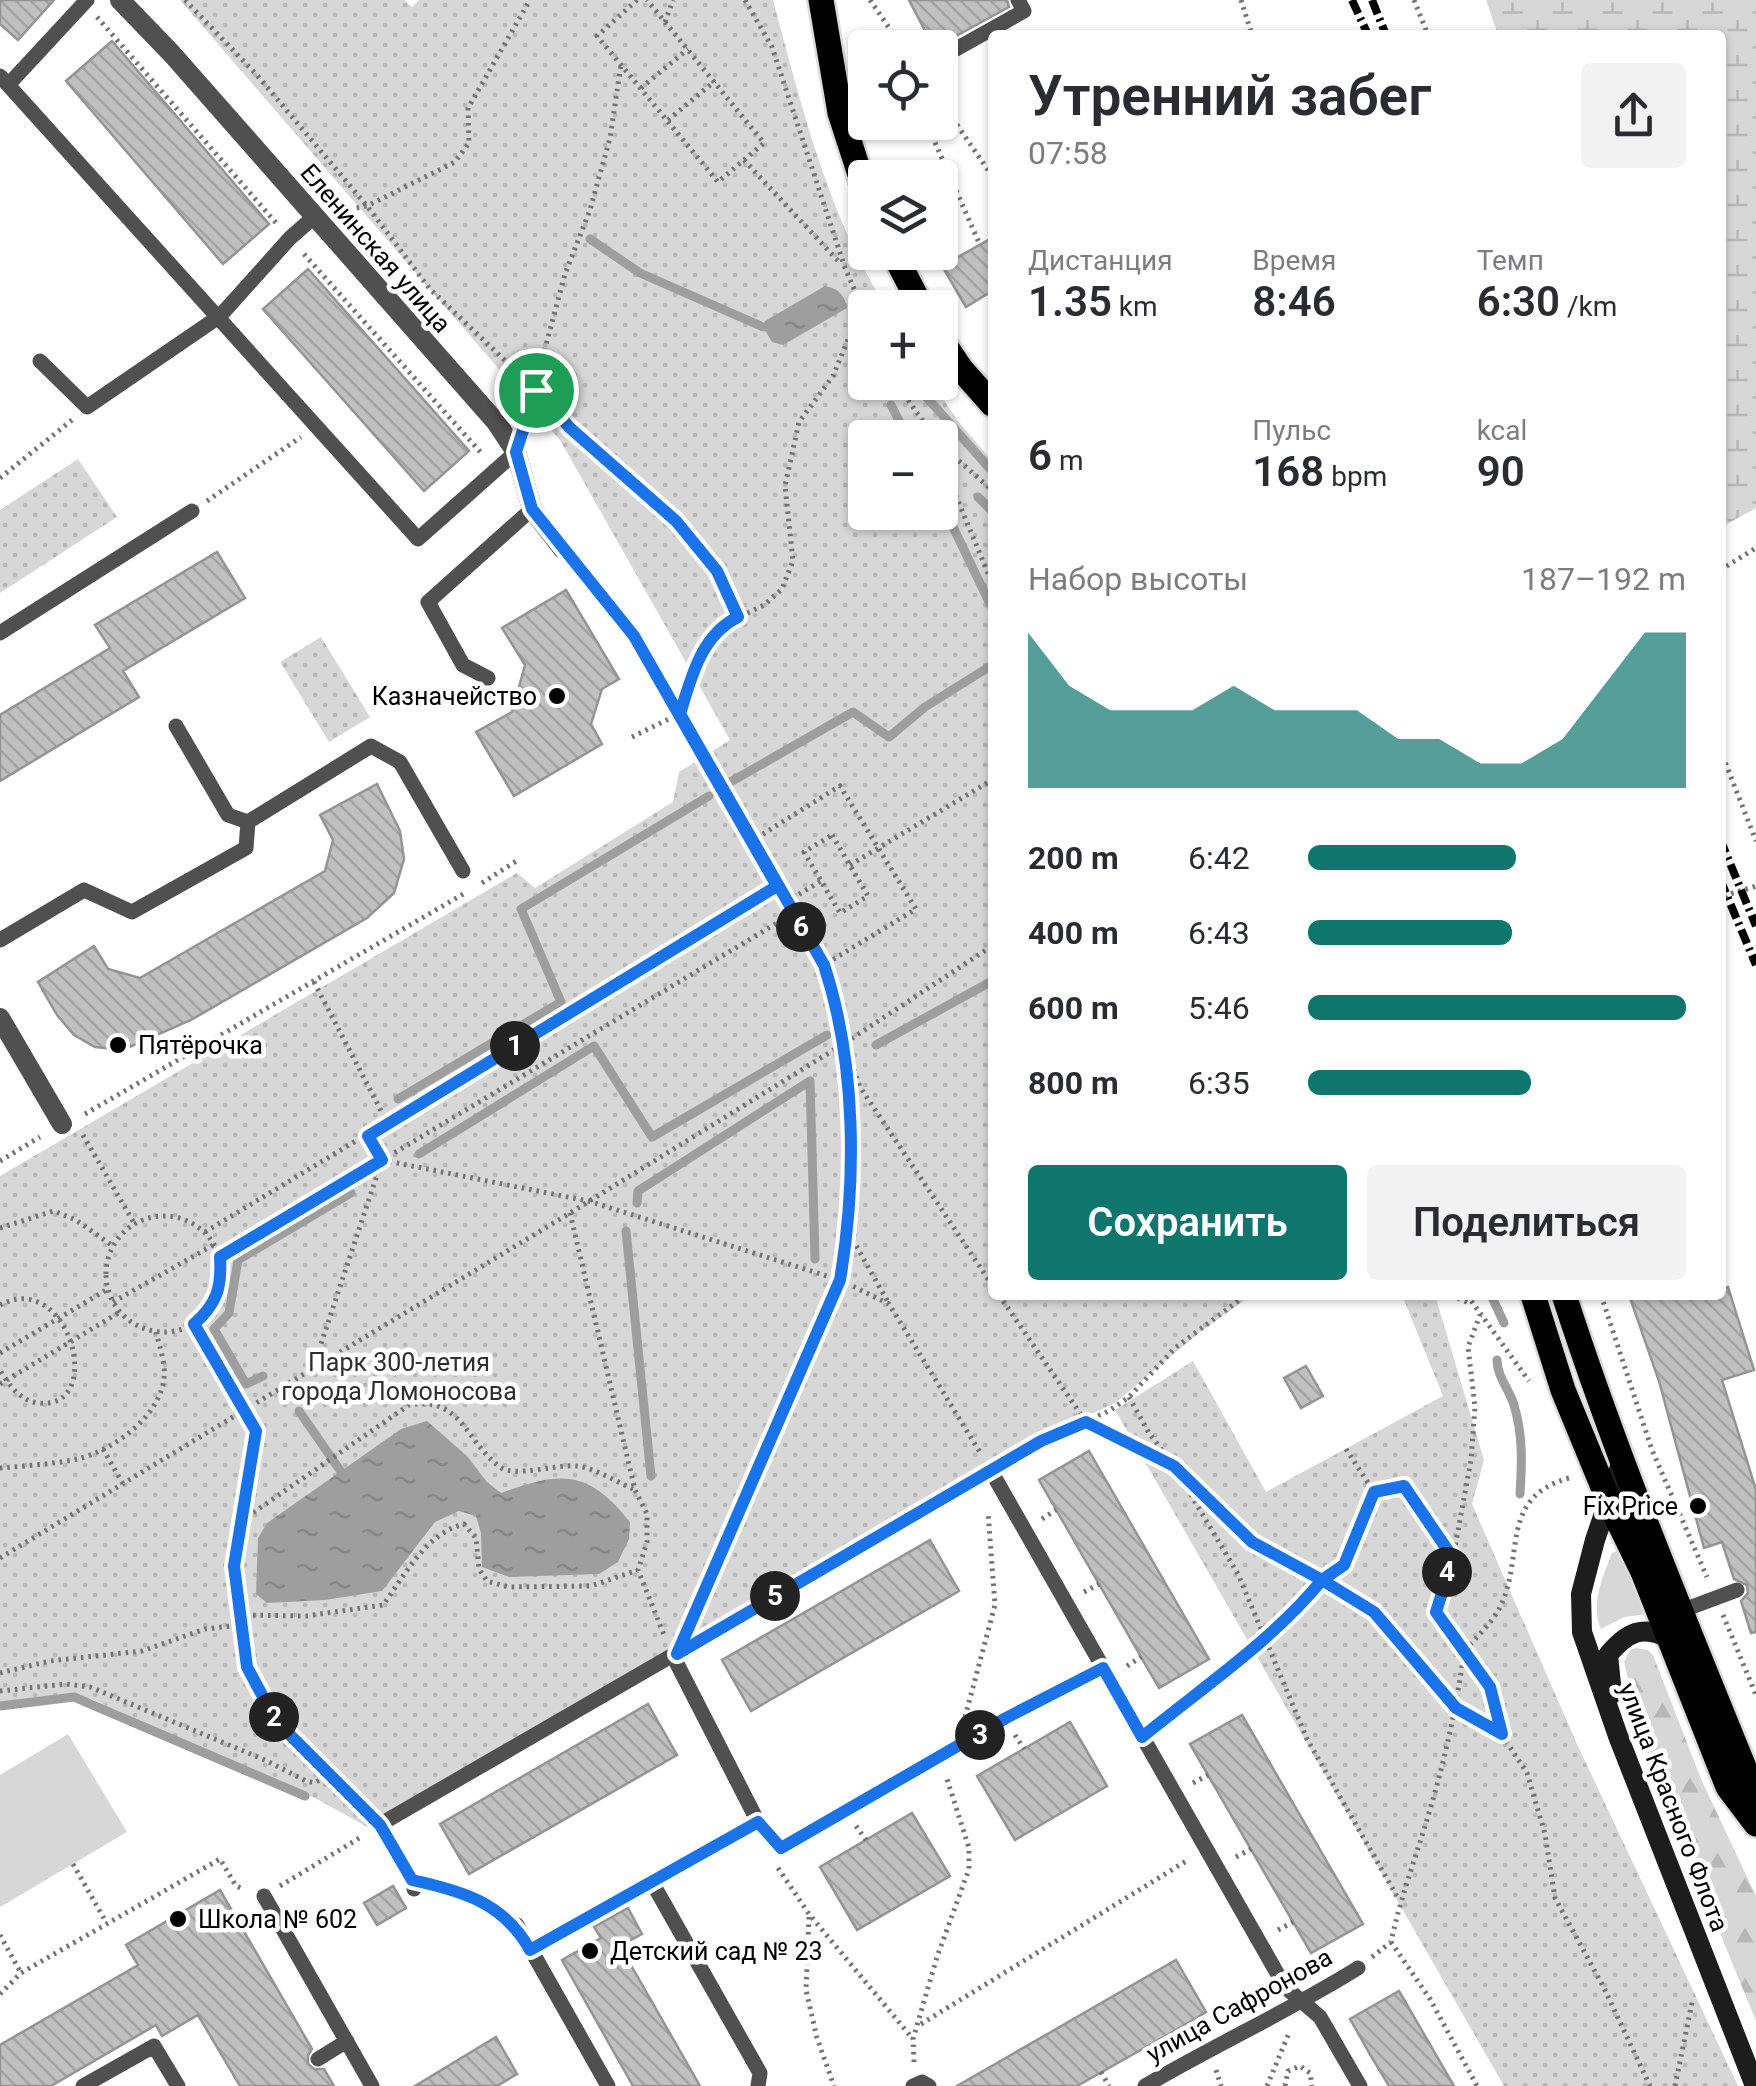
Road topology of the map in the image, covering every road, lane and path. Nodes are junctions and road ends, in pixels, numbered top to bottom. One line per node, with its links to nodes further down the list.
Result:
1 (87, 0): 23 (lane)
2 (120, 0): 33 (street, Еленинская улица)
3 (185, 0): 32 (path)
4 (530, 0): 32 (path)
5 (648, 0): 14 (path)
6 (672, 0): 14 (path)
7 (744, 0): 35 (path)
8 (821, 0): 30 (main road)
9 (870, 0): 15 (path)
10 (1018, 0): 16 (lane)
11 (1241, 0): 17 (path)
12 (1414, 0): 18 (path)
13 (634, 2): 22 (path)
14 (665, 22): 21 (path)
15 (891, 30)
16 (990, 30)
17 (1250, 30)
18 (1426, 30)
19 (988, 31): 20 (lane)
20 (958, 48)
21 (688, 49): 24 (path); 25 (path)
22 (622, 65): 25 (path); 41 (path)
23 (5, 80): 37 (lane)
24 (715, 81): 26 (path); 29 (path)
25 (641, 88): 26 (path)
26 (668, 120): 29 (path)
27 (958, 126): 31 (path)
28 (934, 140): 34 (path)
29 (744, 160): 35 (path)
30 (855, 160)
31 (988, 170)
32 (367, 206): 33 (path); 41 (path)
33 (315, 216): 37 (lane); 45 (street, Еленинская улица)
34 (980, 245)
35 (846, 268): 36 (path)
36 (855, 290)
37 (220, 316): 43 (lane); 44 (lane)
38 (848, 343): 56 (path)
39 (40, 361): 43 (lane)
40 (958, 365): 42 (main road)
41 (536, 390): 45 (path); 56 (path)
42 (988, 399)
43 (87, 407): 47 (path)
44 (318, 426): 45 (lane); 51 (path)
45 (516, 452): 50 (street, Еленинская улица)
46 (958, 461): 48 (path)
47 (0, 478)
48 (988, 487)
49 (958, 501): 55 (path)
50 (532, 509): 53 (street, Еленинская улица); 58 (lane)
51 (192, 511): 57 (lane)
52 (1756, 548): 54 (path)
53 (563, 549): 59 (path)
54 (1726, 566)
55 (988, 572)
56 (738, 617): 59 (path)
57 (0, 632)
58 (488, 678)
59 (680, 714): 61 (path); 66 (path)
60 (176, 726): 64 (lane)
61 (632, 738)
62 (1726, 764): 65 (path)
63 (988, 782): 67 (path)
64 (248, 822): 70 (lane); 77 (lane)
65 (1756, 841)
66 (750, 842): 67 (path); 72 (path)
67 (878, 849): 69 (path); 79 (path)
68 (518, 860): 80 (path)
69 (850, 865): 71 (path); 71 (path)
70 (463, 871)
71 (821, 881): 75 (path)
72 (777, 886): 75 (path); 84 (path)
73 (1756, 886): 74 (path)
74 (1726, 896)
75 (786, 902): 76 (path)
76 (793, 913): 79 (path); 86 (path)
77 (0, 940)
78 (988, 949): 82 (path)
79 (824, 965): 82 (path)
80 (314, 982): 84 (path); 90 (path)
81 (0, 1018): 83 (street)
82 (844, 1043): 88 (path); 93 (path); 97 (path)
83 (62, 1124): 87 (path)
84 (388, 1124): 85 (path)
85 (368, 1136): 86 (path); 92 (path)
86 (382, 1160): 88 (path); 96 (path); 118 (path)
87 (0, 1162)
88 (588, 1201): 89 (path); 98 (path)
89 (570, 1213): 118 (path); 134 (path)
90 (134, 1223): 92 (path); 95 (path)
91 (0, 1228): 95 (path)
92 (206, 1232): 94 (path)
93 (848, 1233): 98 (path); 108 (path)
94 (215, 1244): 96 (path); 107 (path)
95 (112, 1246): 99 (path)
96 (220, 1257): 114 (path)
97 (988, 1279)
98 (840, 1280): 108 (path); 152 (path)
99 (108, 1290): 107 (path); 113 (path)
100 (1002, 1300): 124 (path)
101 (1239, 1300): 122 (path)
102 (1463, 1300): 109 (path)
103 (1469, 1300): 109 (path)
104 (1535, 1300): 130 (main road)
105 (1566, 1300): 127 (main road)
106 (1603, 1300): 145 (path)
107 (113, 1302): 111 (path)
108 (889, 1304): 131 (path)
109 (1471, 1304): 112 (path)
110 (0, 1305): 113 (path)
111 (120, 1312): 115 (path); 116 (path)
112 (1480, 1315): 120 (path); 141 (path)
113 (58, 1319): 116 (path); 117 (path)
114 (194, 1324): 115 (path); 123 (path)
115 (156, 1332): 126 (path)
116 (70, 1342): 121 (path); 121 (path)
117 (0, 1353)
118 (312, 1368): 123 (path)
119 (0, 1370): 121 (path)
120 (1530, 1382)
121 (3, 1383)
122 (1129, 1398): 124 (path); 128 (path)
123 (245, 1410): 133 (path); 137 (path)
124 (1086, 1422): 128 (path); 131 (path)
125 (1346, 1448): 135 (path)
126 (102, 1450): 129 (path); 133 (path)
127 (1622, 1461): 136 (main road); 139 (main road)
128 (1174, 1466): 143 (path); 149 (path)
129 (0, 1468)
130 (1595, 1470): 136 (main road); 138 (main road, улица Красного Флота)
131 (991, 1471): 152 (lane); 153 (lane); 161 (path)
132 (1569, 1478): 151 (path)
133 (123, 1484): 140 (path)
134 (634, 1490): 137 (path); 142 (path)
135 (1374, 1492): 141 (path); 143 (path)
136 (1613, 1512): 138 (main road); 139 (main road); 150 (main road)
137 (241, 1521): 147 (path)
138 (1595, 1540): 159 (main road, улица Красного Флота)
139 (1652, 1542): 146 (main road)
140 (0, 1558)
141 (1453, 1558): 151 (path)
142 (638, 1570): 147 (path); 152 (path)
143 (1322, 1580): 149 (path); 157 (path)
144 (1737, 1590): 145 (lane)
145 (1716, 1598): 146 (lane); 156 (path)
146 (1681, 1611): 164 (main road)
147 (238, 1615): 148 (path)
148 (240, 1625): 154 (path); 163 (path)
149 (1264, 1638): 160 (path); 174 (path)
150 (1670, 1639): 159 (main road); 166 (main road)
151 (1464, 1652): 157 (path); 158 (path)
152 (675, 1655): 165 (lane); 167 (lane)
153 (1103, 1668): 160 (lane); 161 (lane)
154 (0, 1672)
155 (0, 1691): 163 (path)
156 (1756, 1696)
157 (1456, 1708): 158 (path); 174 (path)
158 (1502, 1734): 208 (path)
159 (1618, 1736): 210 (main road, улица Красного Флота)
160 (1142, 1737): 169 (lane)
161 (957, 1749): 162 (lane)
162 (940, 1759): 168 (lane); 186 (path)
163 (329, 1775): 167 (path)
164 (1756, 1815)
165 (758, 1822): 168 (lane); 172 (lane)
166 (1756, 1824)
167 (380, 1825): 171 (lane); 173 (path)
168 (781, 1848): 175 (path)
169 (1205, 1848): 185 (lane); 186 (path)
170 (73, 1864): 176 (path)
171 (414, 1884): 177 (path)
172 (652, 1884): 180 (lane); 198 (lane)
173 (264, 1896): 176 (path); 188 (lane)
174 (1400, 1901): 179 (path)
175 (809, 1914): 187 (path); 199 (path)
176 (107, 1923): 182 (path)
177 (516, 1926): 180 (lane)
178 (0, 1934): 182 (path)
179 (1391, 1942): 181 (path); 207 (path)
180 (530, 1950): 197 (lane)
181 (1358, 1968): 185 (lane, улица Сафронова)
182 (21, 1972): 183 (path)
183 (0, 1994)
184 (1693, 1998): 209 (path)
185 (1302, 2003): 190 (path); 202 (lane, улица Сафронова); 206 (lane)
186 (918, 2026): 187 (path)
187 (913, 2039): 193 (path)
188 (347, 2040): 189 (lane); 196 (lane)
189 (318, 2060)
190 (1274, 2071): 192 (path); 203 (path)
191 (1101, 2072): 201 (path)
192 (1285, 2076): 204 (path); 205 (path)
193 (915, 2085): 200 (lane)
194 (84, 2086): 195 (lane)
195 (178, 2086)
196 (372, 2086)
197 (608, 2086)
198 (758, 2086)
199 (834, 2086)
200 (929, 2086)
201 (1109, 2086)
202 (1145, 2086)
203 (1267, 2086)
204 (1285, 2086)
205 (1312, 2086)
206 (1360, 2086)
207 (1477, 2086)
208 (1650, 2086)
209 (1675, 2086)
210 (1755, 2086)

